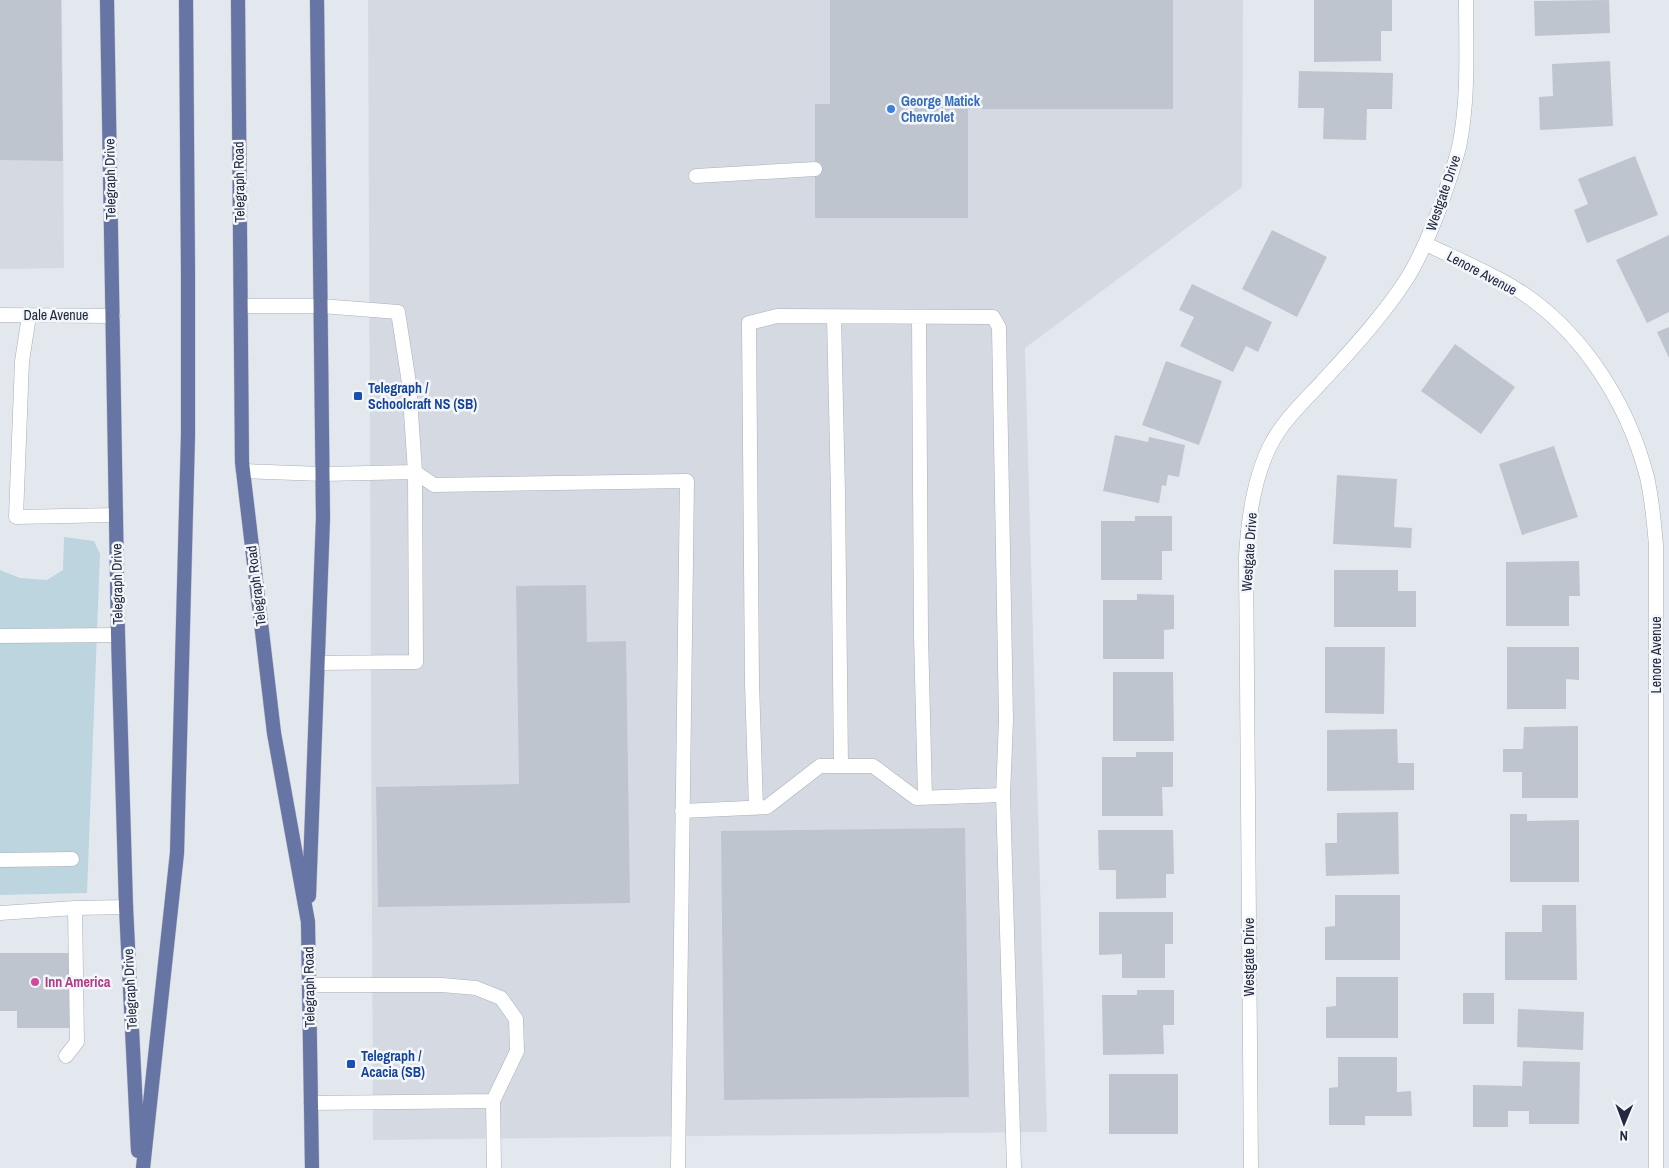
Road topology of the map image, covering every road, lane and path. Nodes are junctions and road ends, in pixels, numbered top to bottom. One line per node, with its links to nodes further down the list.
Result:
1 (107, 0): 13 (main road, Telegraph Drive)
2 (186, 0): 39 (main road)
3 (238, 0): 9 (main road, Telegraph Road)
4 (317, 0): 10 (main road)
5 (1466, 0): 8 (street, Westgate Drive)
6 (815, 169): 7 (street)
7 (696, 176)
8 (1426, 244): 44 (street, Westgate Drive); 45 (street, Lenore Avenue)
9 (241, 306): 10 (street); 16 (main road, Telegraph Road)
10 (321, 306): 17 (street); 18 (main road)
11 (0, 315): 12 (street, Dale Avenue)
12 (29, 316): 13 (street, Dale Avenue); 19 (street)
13 (112, 316): 19 (main road, Telegraph Drive)
14 (834, 316): 15 (street); 23 (street); 26 (street)
15 (919, 317): 24 (street); 25 (street)
16 (243, 471): 18 (street); 33 (main road, Telegraph Road)
17 (415, 472): 18 (street); 22 (street); 27 (street)
18 (323, 474): 22 (main road)
19 (116, 515): 20 (main road, Telegraph Drive)
20 (118, 635): 21 (street); 30 (main road, Telegraph Drive)
21 (0, 636)
22 (318, 663): 33 (main road)
23 (841, 766): 25 (street); 26 (street)
24 (1003, 795): 25 (street); 43 (street)
25 (924, 798)
26 (756, 808): 27 (street)
27 (682, 811): 42 (street)
28 (72, 859): 29 (street)
29 (0, 860)
30 (126, 907): 31 (street); 38 (main road, Telegraph Drive)
31 (75, 908): 32 (street); 35 (street)
32 (0, 913)
33 (308, 922): 34 (main road, Telegraph Road)
34 (309, 985): 36 (street); 37 (main road, Telegraph Road)
35 (66, 1056)
36 (493, 1101): 37 (street); 41 (street)
37 (311, 1103): 40 (main road, Telegraph Road)
38 (138, 1168)
39 (142, 1168)
40 (312, 1168)
41 (494, 1168)
42 (678, 1168)
43 (1014, 1168)
44 (1250, 1168)
45 (1656, 1168)

